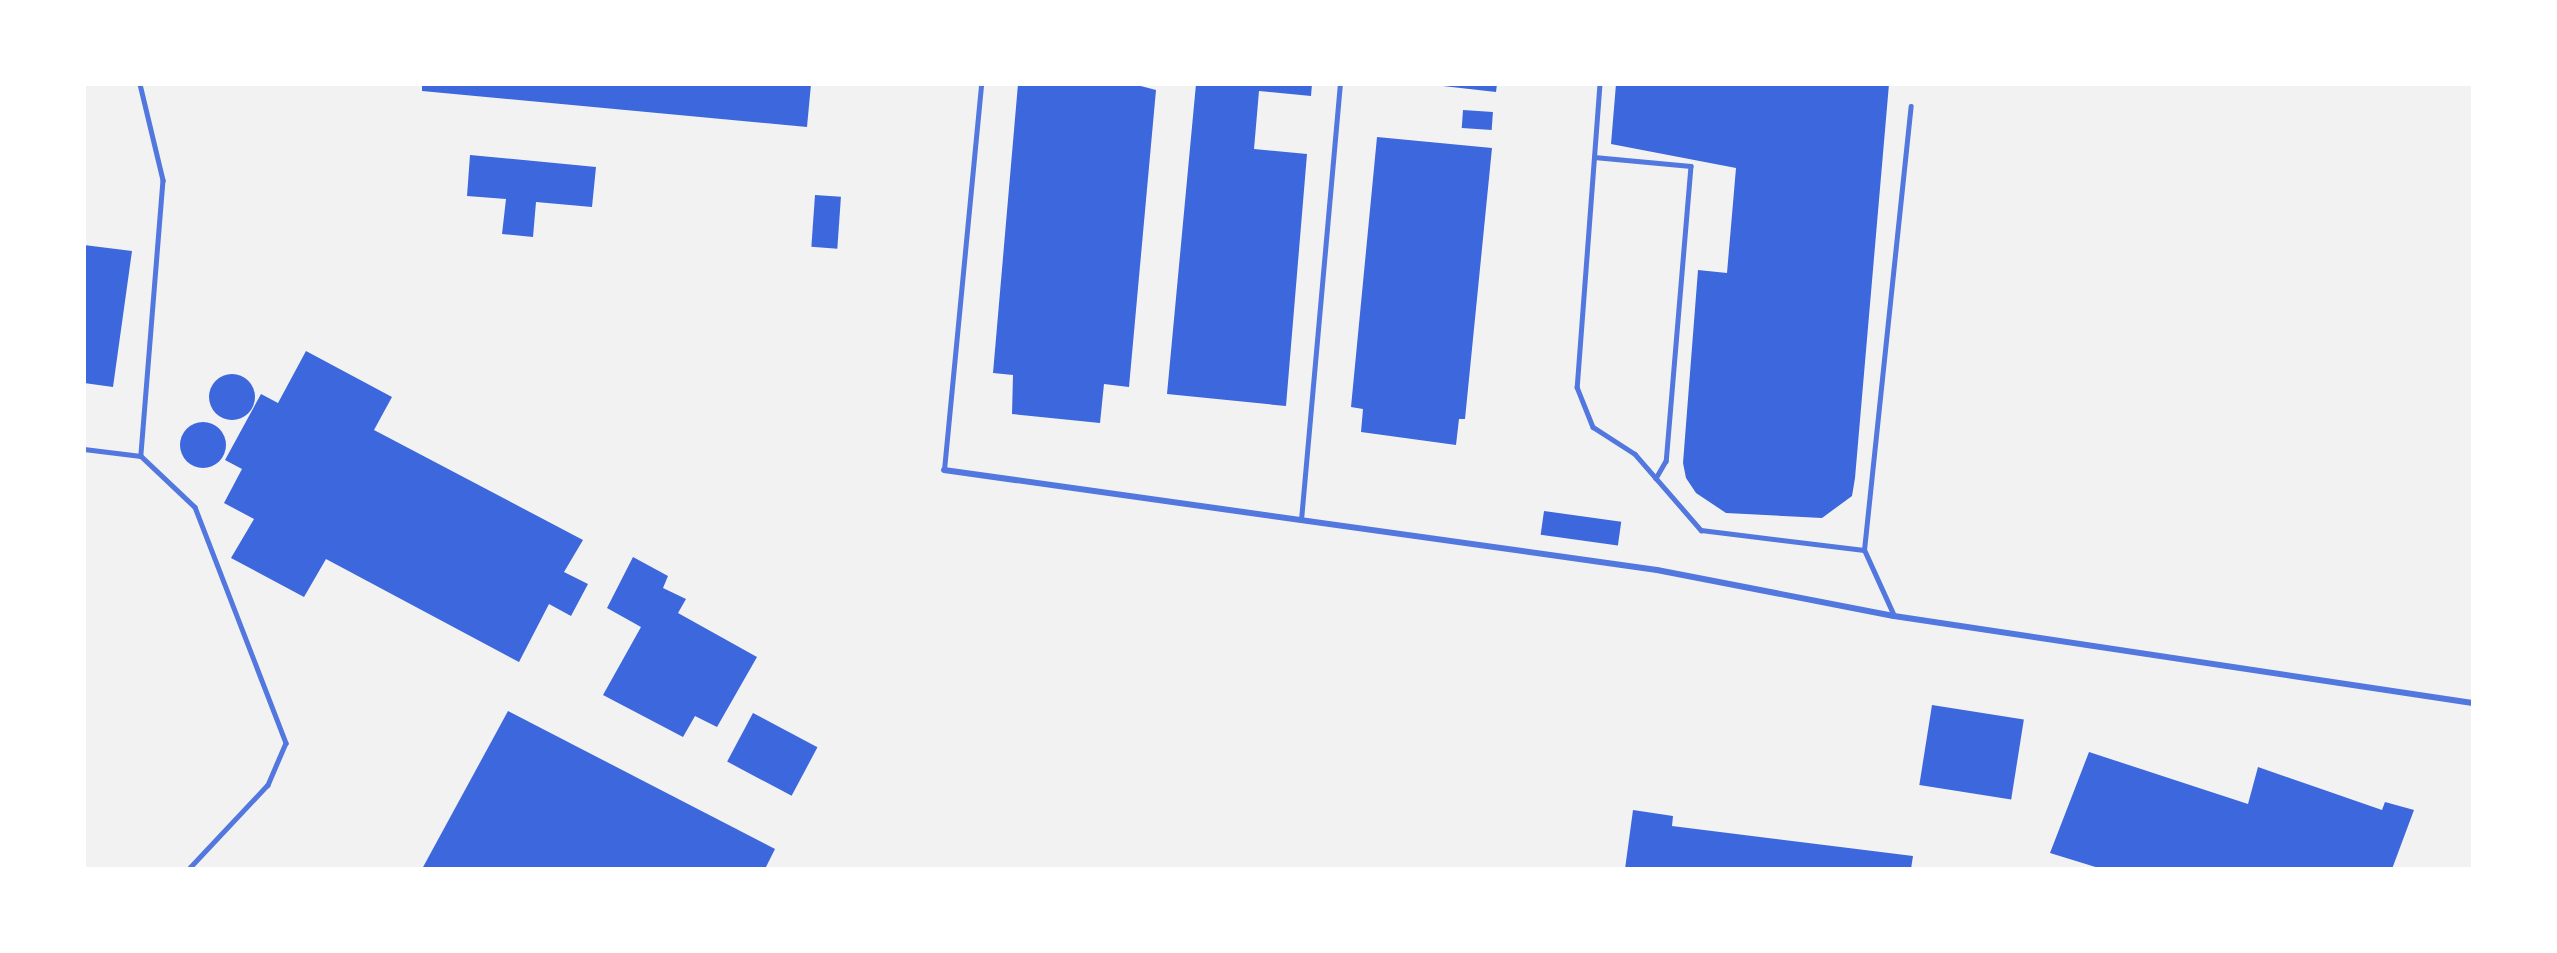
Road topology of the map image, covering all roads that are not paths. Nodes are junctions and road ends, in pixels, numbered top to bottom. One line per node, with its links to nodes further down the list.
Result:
1 (140, 84): 8 (lane)
2 (981, 84): 9 (lane)
3 (1340, 84): 11 (lane)
4 (1600, 84): 6 (lane)
5 (1911, 106): 12 (lane)
6 (1594, 157): 10 (lane); 10 (lane)
7 (84, 449): 8 (lane)
8 (141, 456): 15 (lane)
9 (944, 470): 11 (street)
10 (1656, 478): 12 (lane)
11 (1301, 520): 13 (street)
12 (1864, 550): 13 (lane)
13 (1894, 616): 14 (street)
14 (2473, 703)
15 (189, 869)

